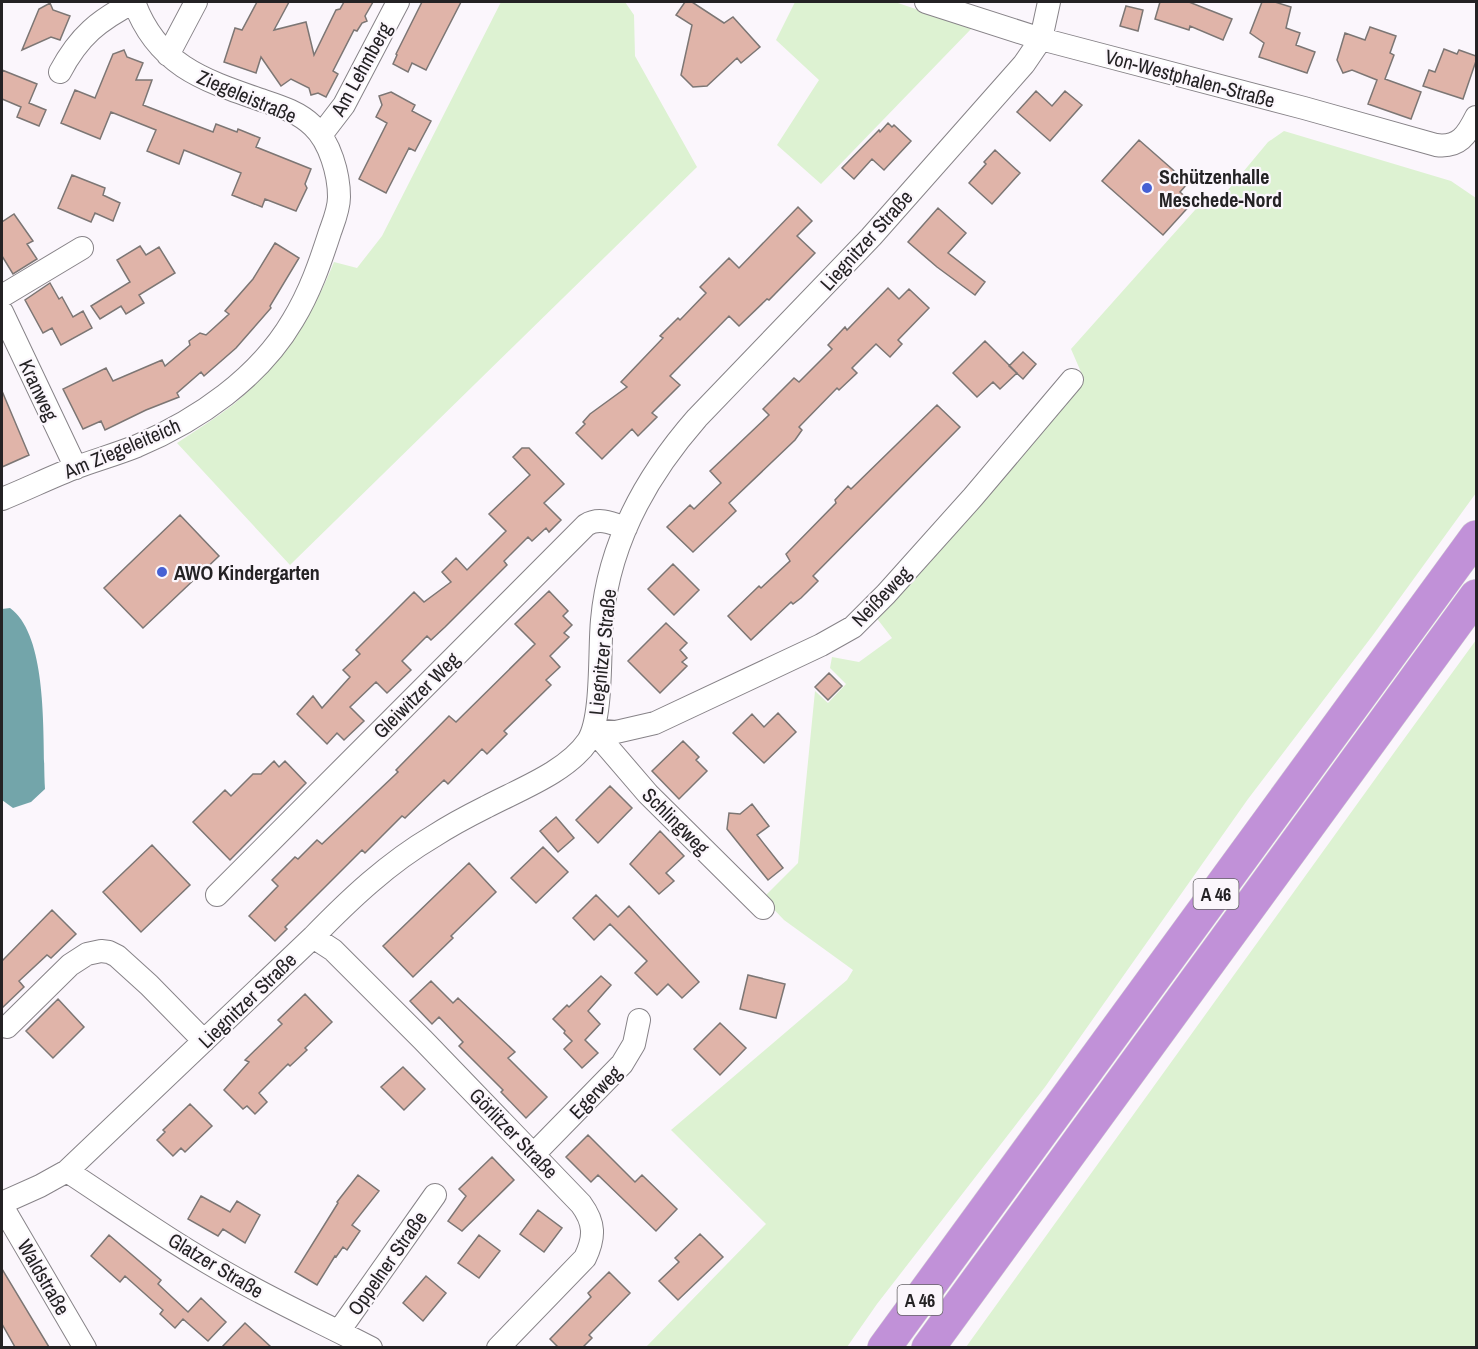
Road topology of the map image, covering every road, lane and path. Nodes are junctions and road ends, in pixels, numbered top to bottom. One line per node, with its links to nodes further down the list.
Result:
1 (134, 2): 7 (street, Ziegeleistraße); 8 (street, Ziegeleistraße)
2 (196, 2): 7 (street)
3 (398, 2): 10 (street, Am Lehmberg)
4 (926, 2): 6 (street, Von-Westphalen-Straße)
5 (1049, 2): 6 (street)
6 (1041, 39): 9 (street, Von-Westphalen-Straße); 18 (street, Liegnitzer Straße)
7 (168, 55): 10 (street, Ziegeleistraße)
8 (60, 72)
9 (1476, 117)
10 (321, 135): 11 (street, Ziegeleistraße)
11 (329, 235): 16 (street, Am Ziegeleiteich)
12 (82, 248): 13 (street)
13 (2, 296)
14 (2, 312): 16 (street, Kranweg)
15 (1072, 380): 21 (street, Neißeweg)
16 (76, 468): 17 (street, Am Ziegeleiteich)
17 (2, 499)
18 (626, 528): 21 (street, Liegnitzer Straße); 22 (street, Gleiwitzer Weg)
19 (1476, 537): 36 (highway, A 46)
20 (1476, 596): 37 (highway, A 46)
21 (593, 730): 23 (street, Schlingweg); 24 (street, Liegnitzer Straße)
22 (217, 895)
23 (763, 908)
24 (313, 938): 27 (street, Liegnitzer Straße); 28 (street, Görlitzer Straße)
25 (639, 1020): 28 (street, Egerweg)
26 (7, 1028): 27 (street)
27 (204, 1041): 29 (street, Liegnitzer Straße)
28 (534, 1154): 35 (street, Görlitzer Straße)
29 (67, 1171): 31 (street, Liegnitzer Straße); 32 (street, Glatzer Straße)
30 (435, 1195): 32 (street, Oppelner Straße)
31 (2, 1205): 33 (street, Waldstraße)
32 (339, 1331): 34 (street, Glatzer Straße)
33 (86, 1347)
34 (371, 1347)
35 (498, 1347)
36 (884, 1347)
37 (928, 1347)

